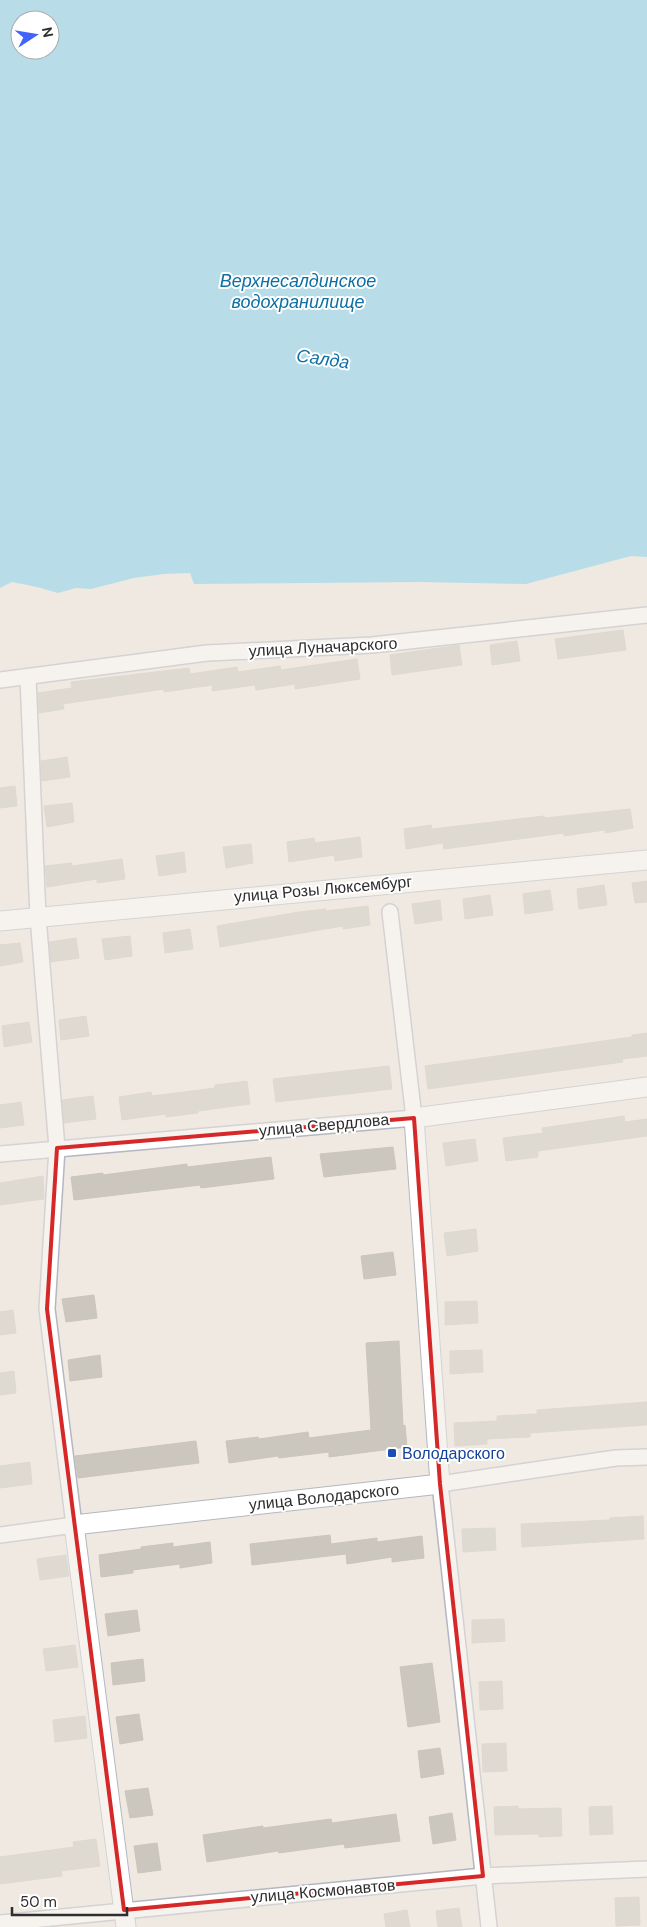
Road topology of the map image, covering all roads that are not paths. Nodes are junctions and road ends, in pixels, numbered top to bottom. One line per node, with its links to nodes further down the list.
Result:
1 (647, 615): 2 (street, улица Луначарского)
2 (28, 677): 3 (street, улица Луначарского); 6 (street)
3 (0, 680)
4 (647, 860): 6 (street, улица Розы Люксембург)
5 (390, 912): 9 (street)
6 (38, 917): 7 (street, улица Розы Люксембург); 10 (street)
7 (0, 921)
8 (647, 1087): 9 (street, улица Свердлова)
9 (414, 1118): 10 (street, улица Свердлова); 13 (street)
10 (57, 1148): 11 (street, улица Свердлова); 14 (street)
11 (0, 1154)
12 (647, 1457): 13 (street, улица Володарского)
13 (440, 1484): 14 (street, улица Володарского); 17 (street)
14 (74, 1524): 15 (street, улица Володарского); 18 (street)
15 (0, 1535)
16 (647, 1869): 17 (street, улица Космонавтов)
17 (483, 1876): 18 (street, улица Космонавтов); 20 (street)
18 (125, 1918): 19 (street, улица Космонавтов)
19 (0, 1923)
20 (489, 1927)

